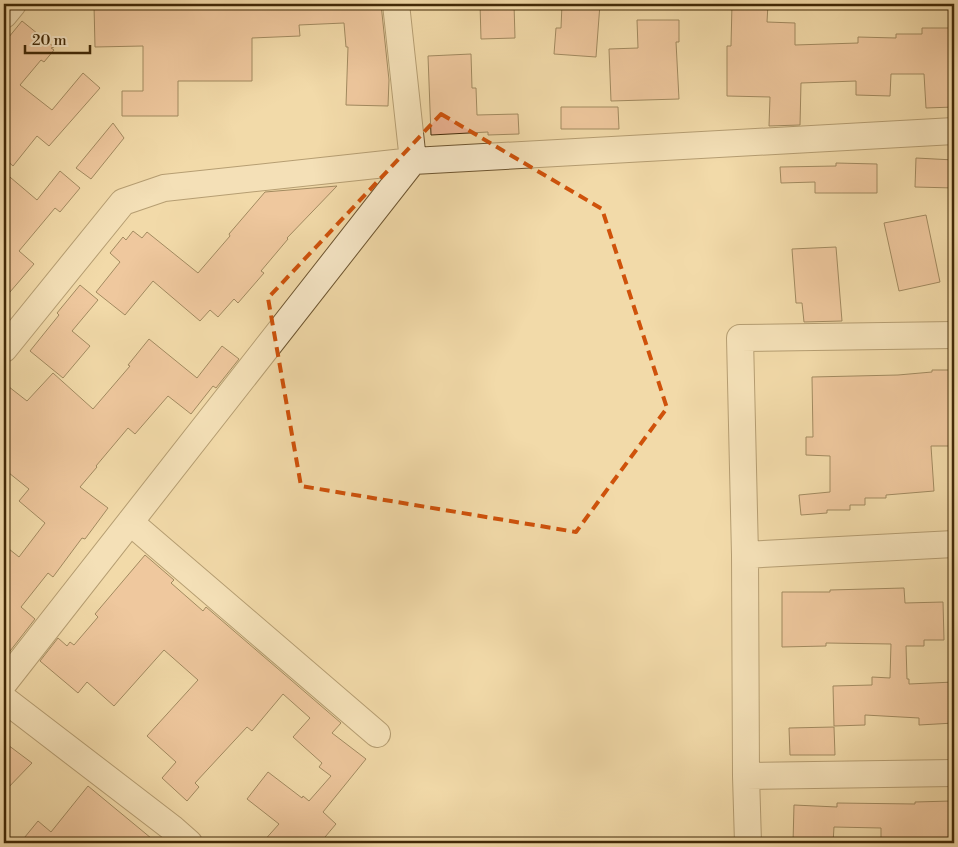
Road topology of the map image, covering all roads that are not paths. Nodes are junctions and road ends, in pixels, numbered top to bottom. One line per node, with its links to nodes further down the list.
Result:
1 (13, 4): 3 (street)
2 (396, 4): 5 (street)
3 (4, 15)
4 (954, 131): 5 (street)
5 (413, 161): 7 (street); 8 (street)
6 (954, 335): 10 (street)
7 (4, 349)
8 (130, 522): 11 (street); 13 (street)
9 (954, 544): 10 (street)
10 (745, 556): 15 (street)
11 (4, 683)
12 (4, 698): 16 (street)
13 (377, 734)
14 (954, 773): 15 (street)
15 (746, 776): 17 (street)
16 (174, 838)
17 (748, 843)

